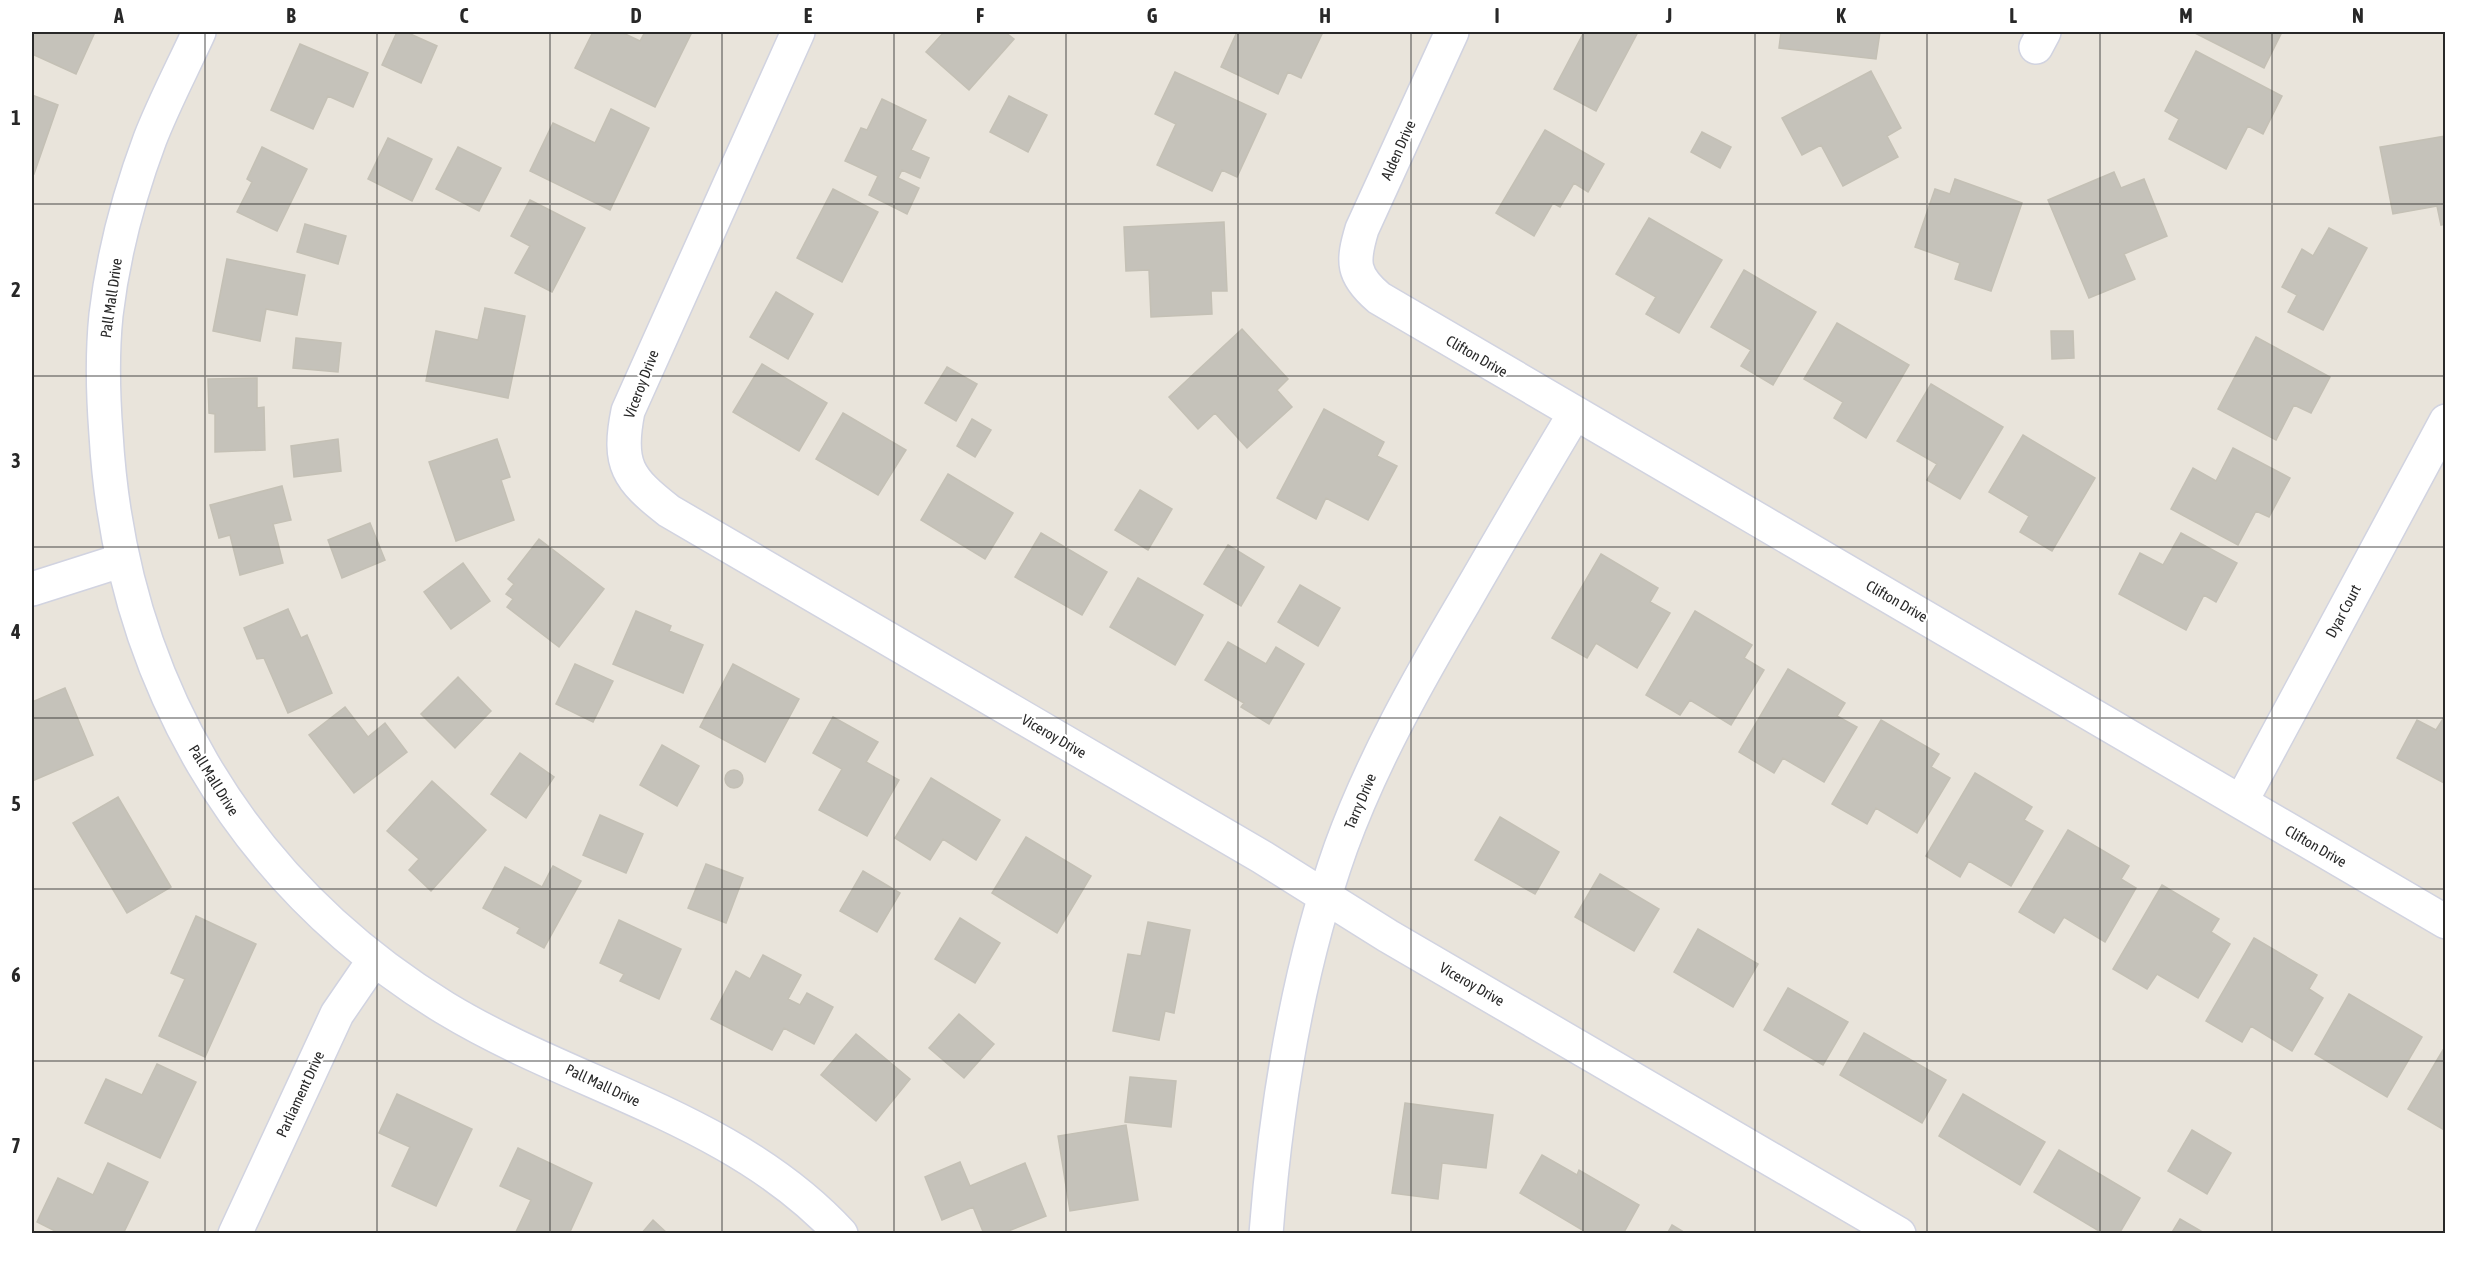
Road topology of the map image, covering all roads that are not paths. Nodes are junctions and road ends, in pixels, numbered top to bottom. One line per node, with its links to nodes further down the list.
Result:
1 (199, 32): 7 (street, Pall Mall Drive)
2 (798, 32): 10 (street, Viceroy Drive)
3 (1452, 32): 4 (street, Alden Drive)
4 (1356, 271): 5 (street, Clifton Drive)
5 (1575, 412): 9 (street, Clifton Drive); 10 (street, Tarry Drive)
6 (2445, 421): 9 (street, Dyar Court)
7 (123, 560): 8 (street); 12 (street, Pall Mall Drive)
8 (32, 589)
9 (2241, 802): 11 (street, Clifton Drive)
10 (1327, 897): 15 (street, Tarry Drive); 16 (street, Viceroy Drive)
11 (2445, 922)
12 (374, 960): 13 (street, Parliament Drive); 14 (street, Pall Mall Drive)
13 (235, 1233)
14 (841, 1233)
15 (1266, 1233)
16 (1899, 1233)

